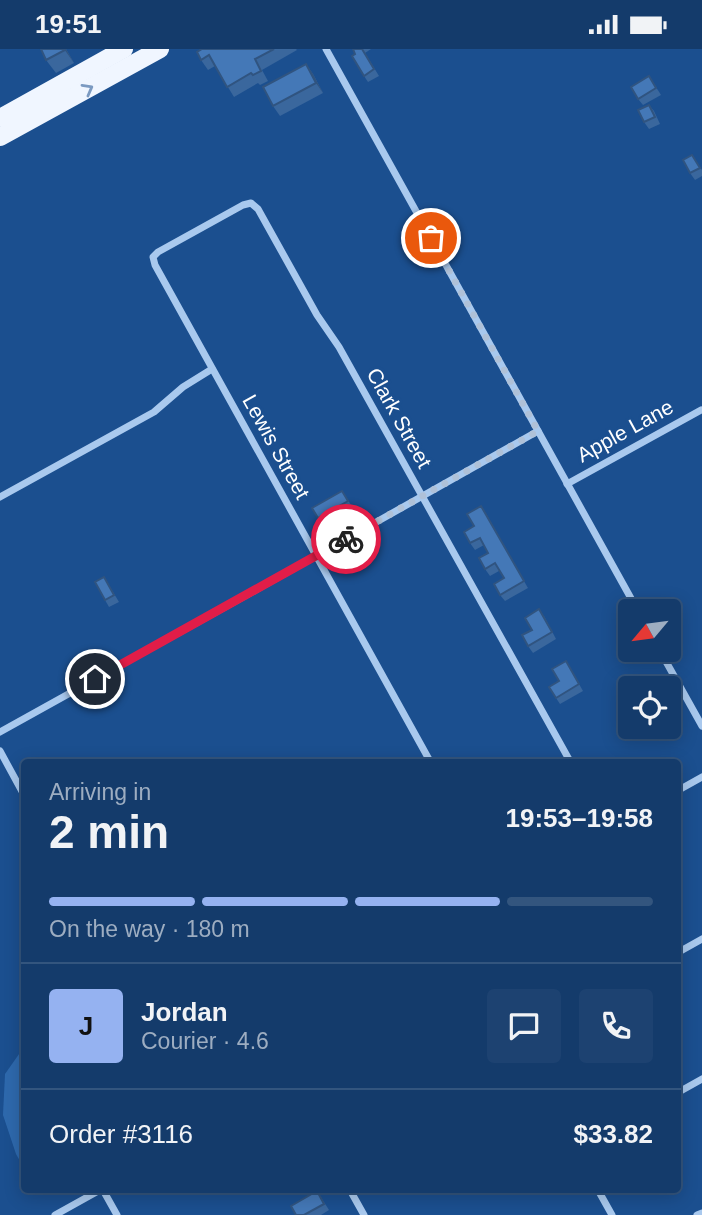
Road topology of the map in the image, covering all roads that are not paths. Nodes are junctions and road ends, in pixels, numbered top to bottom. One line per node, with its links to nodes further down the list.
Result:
1 (124, 49): 4 (main road)
2 (160, 49): 5 (main road, one-way to 2)
3 (326, 49): 9 (street)
4 (0, 118)
5 (0, 137)
6 (153, 257): 7 (street, Lewis Street); 11 (street, Clark Street)
7 (212, 369): 12 (street); 13 (street, Lewis Street)
8 (701, 409): 10 (street, Apple Lane)
9 (538, 431): 10 (street); 11 (street)
10 (567, 484): 14 (street)
11 (422, 495): 13 (street); 20 (street, Clark Street)
12 (0, 497)
13 (316, 556): 17 (street); 19 (street, Lewis Street)
14 (631, 599)
15 (666, 662): 16 (street)
16 (702, 726)
17 (0, 731)
18 (0, 751): 23 (street)
19 (429, 759)
20 (569, 759)
21 (702, 777): 22 (street)
22 (681, 789)
23 (21, 790)
24 (702, 939): 25 (street)
25 (681, 951)
26 (702, 1079): 27 (street)
27 (681, 1091)
28 (96, 1193): 32 (street)
29 (104, 1193): 33 (street)
30 (352, 1193): 34 (street)
31 (600, 1193): 35 (street)
32 (55, 1215)
33 (117, 1215)
34 (364, 1215)
35 (612, 1215)

